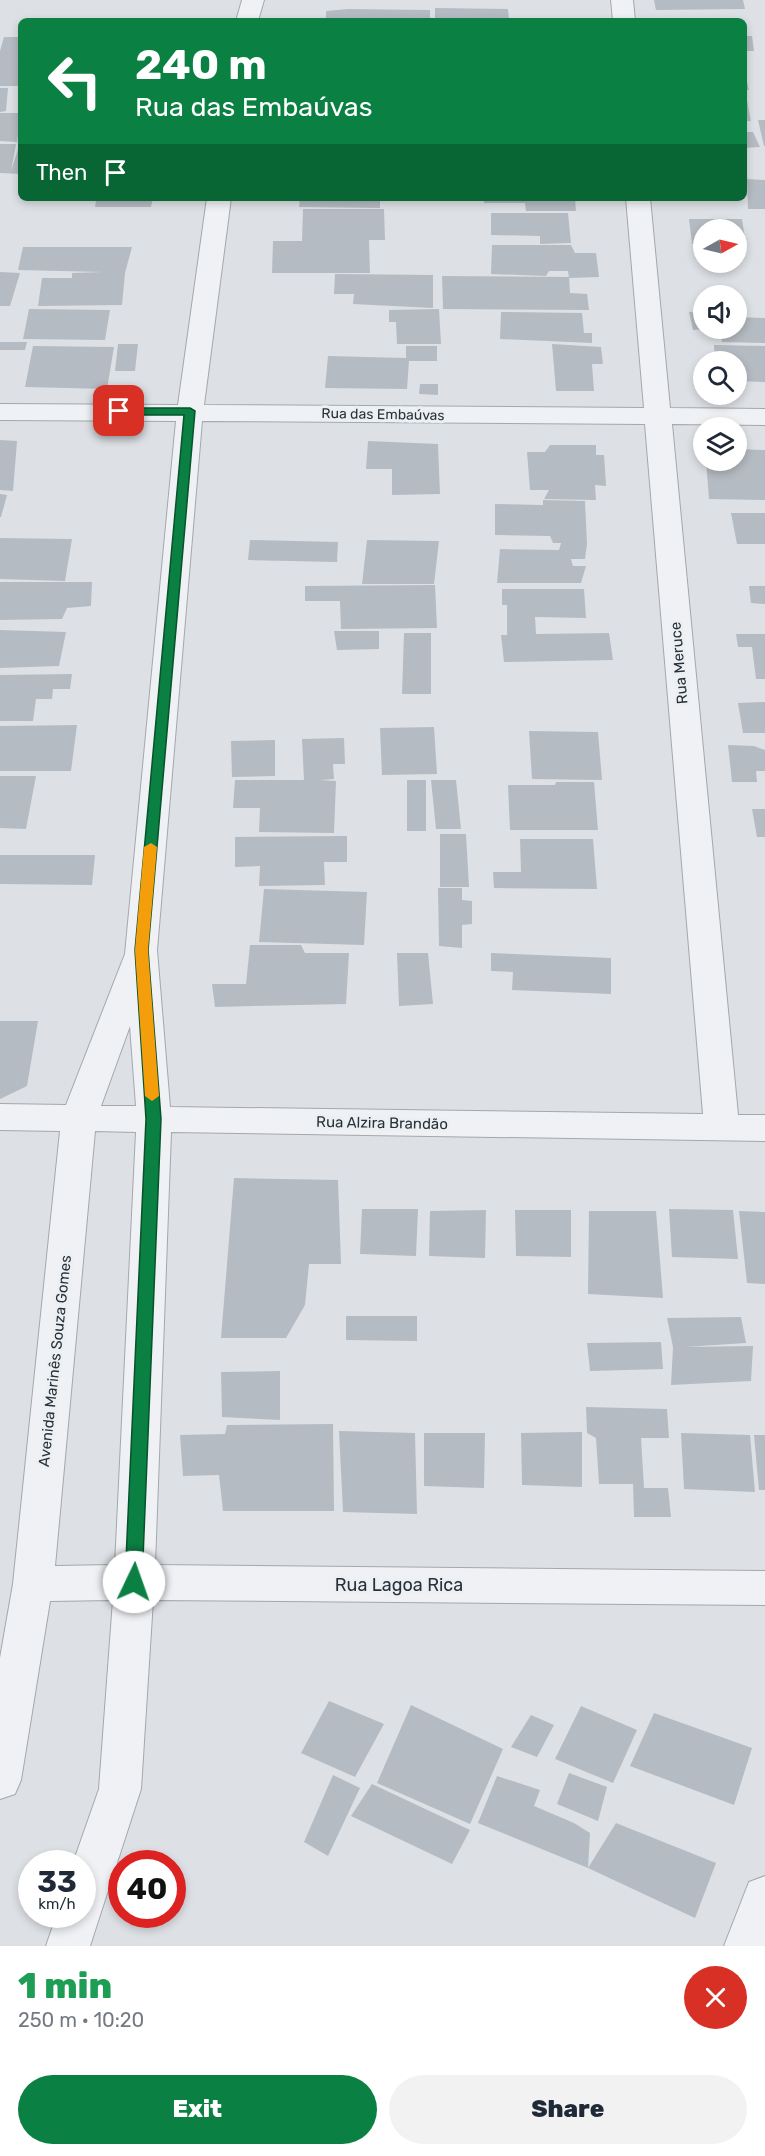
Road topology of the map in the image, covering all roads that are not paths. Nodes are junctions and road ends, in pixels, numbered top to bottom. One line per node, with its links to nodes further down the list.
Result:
1 (236, 0): 4 (street)
2 (253, 0): 5 (street)
3 (622, 0): 6 (street)
4 (237, 18)
5 (248, 18)
6 (624, 18)
7 (219, 201): 9 (street, Avenida Marinês Souza Gomes)
8 (639, 201): 11 (street, Rua Meruce)
9 (190, 411): 10 (street, Rua das Embaúvas); 11 (street, Rua das Embaúvas); 13 (street, Avenida Marinês Souza Gomes)
10 (0, 412)
11 (657, 417): 12 (street, Rua das Embaúvas); 17 (street, Rua Meruce)
12 (765, 417)
13 (141, 950): 15 (street, Avenida Marinês Souza Gomes); 16 (street, Avenida Marinês Souza Gomes)
14 (0, 1117): 15 (street, Rua Alzira Brandão)
15 (79, 1118): 16 (street, Rua Alzira Brandão); 20 (street, Avenida Marinês Souza Gomes)
16 (154, 1119): 17 (street, Rua Alzira Brandão); 19 (street, Avenida Marinês Souza Gomes)
17 (722, 1128): 18 (street, Rua Alzira Brandão)
18 (765, 1128)
19 (134, 1582): 20 (street, Rua Lagoa Rica); 21 (street, Rua Lagoa Rica); 23 (street, Avenida Marinês Souza Gomes)
20 (33, 1584): 22 (street, Avenida Marinês Souza Gomes)
21 (765, 1587)
22 (0, 1780)
23 (96, 1860)
24 (765, 1897): 27 (street)
25 (74, 1928): 26 (street)
26 (68, 1946)
27 (746, 1946)

